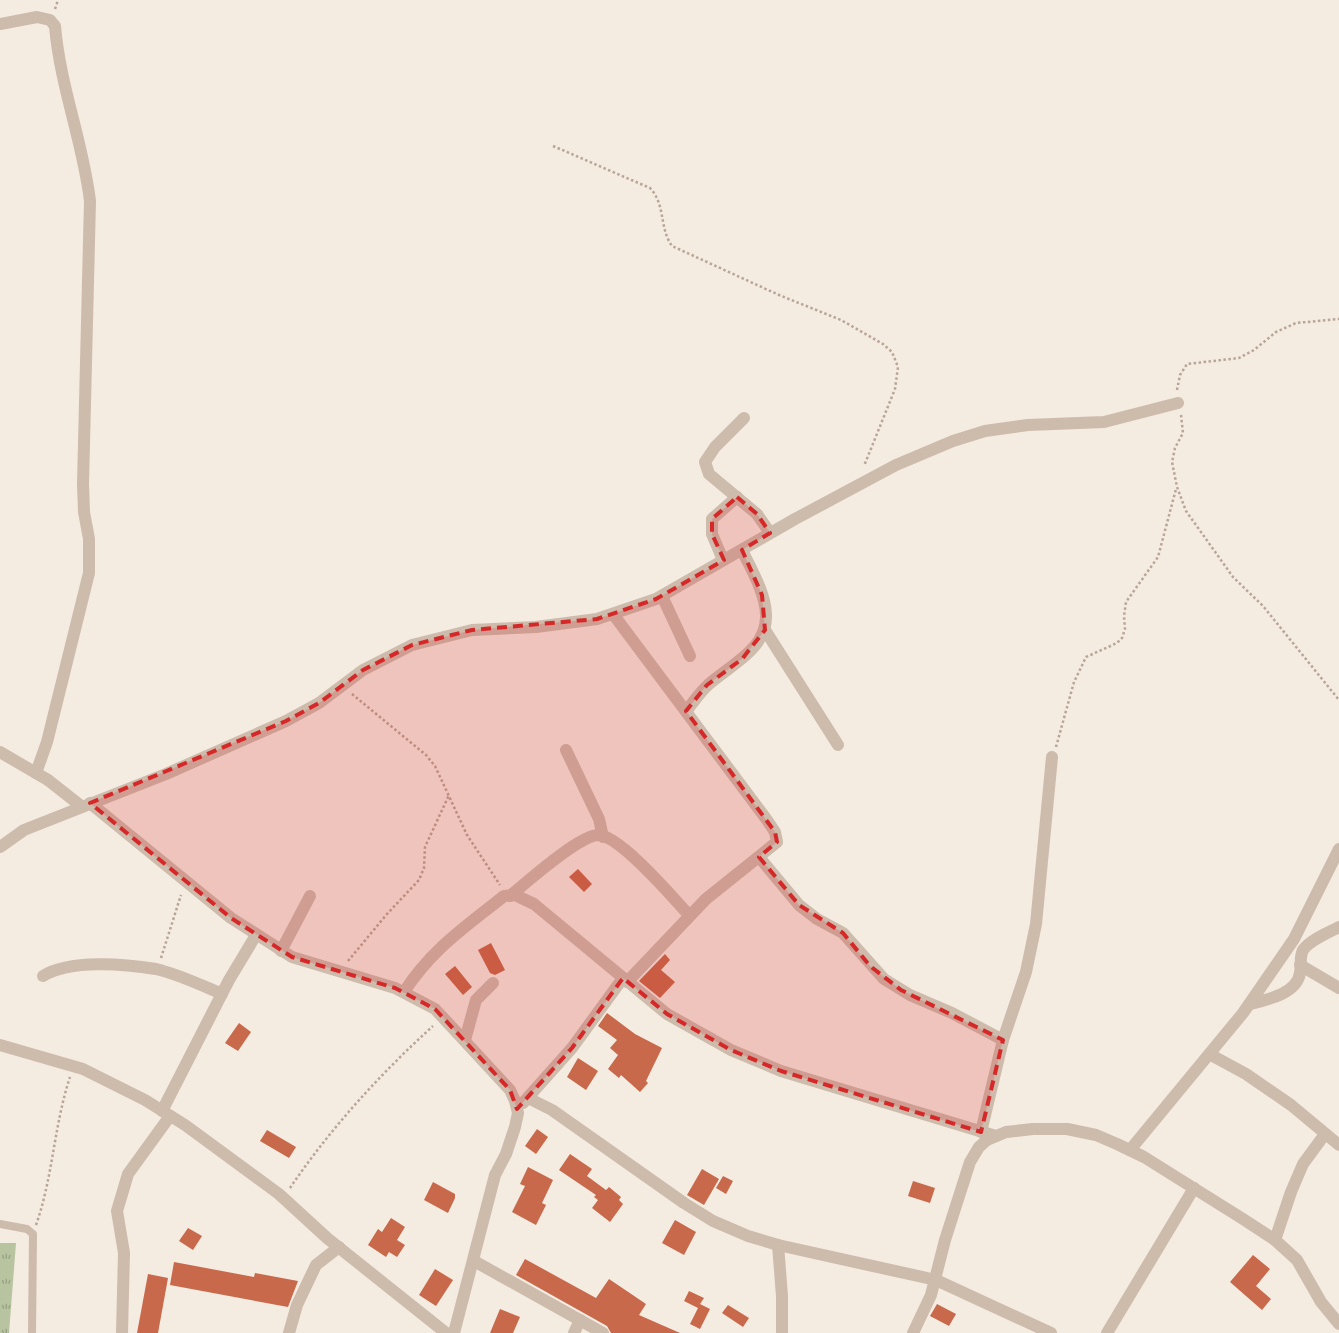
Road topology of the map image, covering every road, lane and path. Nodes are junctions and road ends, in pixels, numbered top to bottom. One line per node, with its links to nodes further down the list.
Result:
1 (0, 24): 23 (street)
2 (553, 146): 6 (path)
3 (1339, 319): 4 (path)
4 (1178, 403): 6 (street); 7 (path)
5 (744, 418): 8 (street)
6 (860, 485): 9 (street)
7 (1177, 487): 17 (path); 22 (path)
8 (737, 497): 9 (street); 11 (street)
9 (770, 533): 10 (street)
10 (742, 550): 11 (street); 14 (street)
11 (723, 560): 12 (street)
12 (662, 596): 13 (street); 15 (street)
13 (613, 614): 16 (street); 18 (street)
14 (765, 630): 18 (street); 19 (street)
15 (690, 656)
16 (343, 686): 24 (path); 25 (street)
17 (1339, 700)
18 (686, 711): 29 (street)
19 (838, 745)
20 (566, 750): 26 (street)
21 (0, 752): 23 (street)
22 (1052, 757): 49 (street)
23 (36, 773): 25 (street)
24 (449, 795): 32 (path); 39 (path)
25 (86, 804): 27 (street); 30 (street)
26 (603, 836): 32 (street); 33 (street)
27 (0, 847)
28 (1339, 849): 46 (street)
29 (759, 857): 33 (street); 49 (street)
30 (185, 881): 35 (street); 38 (path)
31 (310, 896): 36 (street)
32 (507, 896): 41 (street); 44 (street)
33 (689, 916): 41 (street)
34 (1339, 927): 37 (street)
35 (256, 935): 36 (street); 45 (street)
36 (281, 951): 39 (street)
37 (1300, 965): 43 (street); 46 (street)
38 (158, 970): 40 (street); 45 (street)
39 (338, 971): 44 (street)
40 (43, 976)
41 (625, 980): 53 (street); 56 (street)
42 (494, 983): 48 (street)
43 (1339, 988)
44 (404, 992): 47 (street)
45 (222, 994): 55 (street)
46 (1250, 1004): 51 (street)
47 (443, 1017): 48 (street); 62 (path)
48 (465, 1040): 54 (street)
49 (1003, 1040): 56 (street)
50 (0, 1045): 52 (street)
51 (1211, 1055): 57 (street); 60 (street)
52 (73, 1066): 55 (street); 64 (path)
53 (528, 1098): 54 (street); 66 (street)
54 (517, 1109): 68 (street)
55 (166, 1113): 62 (street); 73 (street)
56 (982, 1132): 58 (street)
57 (1325, 1134): 59 (street); 65 (street)
58 (996, 1136): 60 (street); 69 (street)
59 (1339, 1145)
60 (1130, 1150): 61 (street)
61 (1194, 1188): 65 (street); 82 (street)
62 (283, 1198): 67 (street)
63 (0, 1224): 64 (lane)
64 (33, 1234): 72 (lane)
65 (1275, 1240): 71 (street)
66 (778, 1245): 69 (street); 79 (street)
67 (339, 1247): 74 (street); 75 (street)
68 (474, 1261): 70 (street); 76 (street)
69 (936, 1280): 80 (street); 81 (street)
70 (580, 1320): 77 (street); 78 (street)
71 (1339, 1324)
72 (32, 1333)
73 (122, 1333)
74 (289, 1333)
75 (446, 1333)
76 (454, 1333)
77 (574, 1333)
78 (603, 1333)
79 (782, 1333)
80 (912, 1333)
81 (1051, 1333)
82 (1107, 1333)

